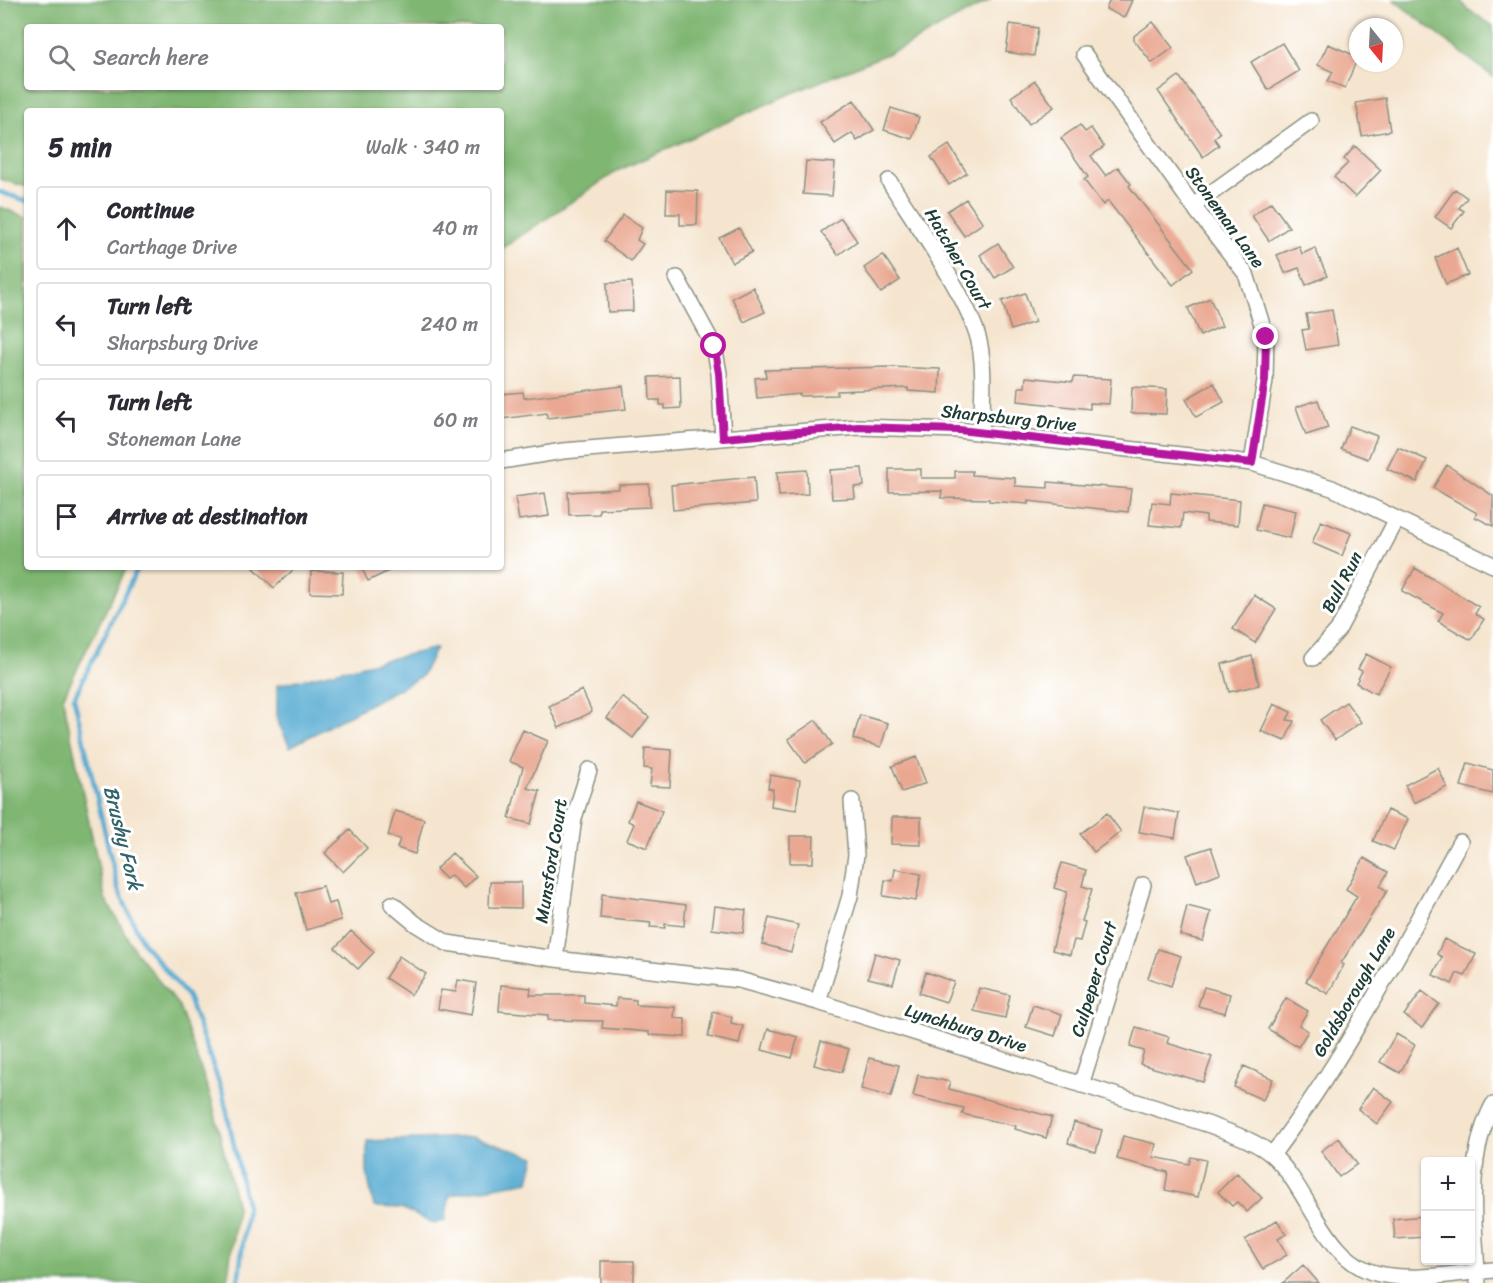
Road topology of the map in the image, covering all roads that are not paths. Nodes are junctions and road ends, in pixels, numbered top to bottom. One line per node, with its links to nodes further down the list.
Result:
1 (1084, 54): 4 (street, Stoneman Lane)
2 (1311, 121): 4 (street)
3 (889, 181): 6 (street, Hatcher Court)
4 (1193, 206): 9 (street, Stoneman Lane)
5 (677, 278): 7 (street)
6 (981, 433): 7 (street, Sharpsburg Drive); 9 (street, Sharpsburg Drive)
7 (723, 438): 8 (street, Sharpsburg Drive)
8 (504, 461)
9 (1252, 463): 10 (street, Sharpsburg Drive)
10 (1397, 519): 11 (street, Sharpsburg Drive); 12 (street, Bull Run)
11 (1493, 565)
12 (1313, 658)
13 (589, 770): 18 (street, Munsford Court)
14 (852, 801): 19 (street)
15 (1460, 842): 22 (street, Goldsborough Lane)
16 (1143, 885): 20 (street, Culpeper Court)
17 (392, 904): 18 (street, Lynchburg Drive)
18 (555, 959): 19 (street, Lynchburg Drive)
19 (818, 1002): 20 (street, Lynchburg Drive)
20 (1081, 1085): 22 (street, Lynchburg Drive)
21 (1493, 1105): 24 (street)
22 (1272, 1155): 24 (street, Lynchburg Drive)
23 (1493, 1270): 24 (street, Lynchburg Drive)
24 (1478, 1277)

